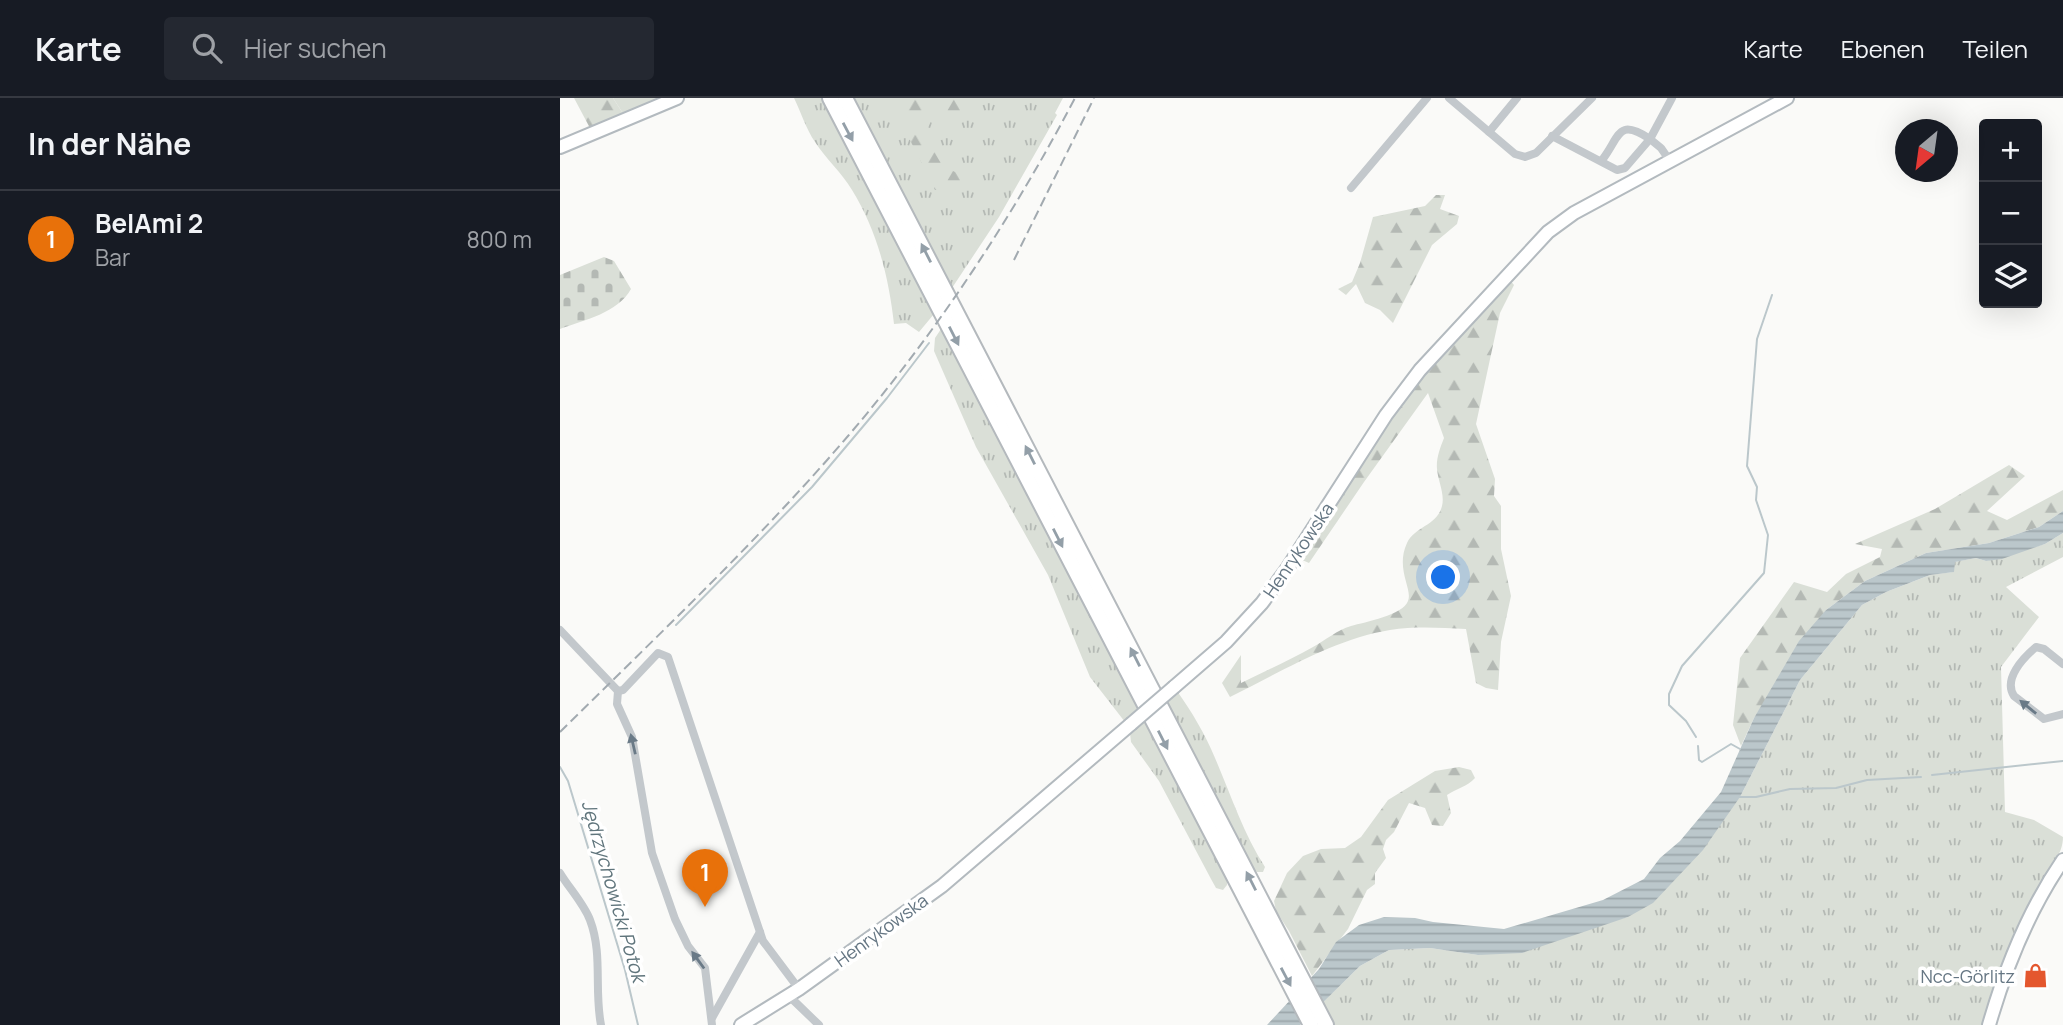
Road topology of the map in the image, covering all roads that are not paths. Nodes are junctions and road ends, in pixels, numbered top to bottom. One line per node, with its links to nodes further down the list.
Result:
1 (677, 98): 13 (main road)
2 (830, 98): 24 (highway, one-way to 24)
3 (845, 98): 24 (highway, one-way to 3)
4 (1427, 98): 16 (street)
5 (1449, 98): 10 (street)
6 (1517, 98): 10 (street)
7 (1592, 98): 11 (street)
8 (1672, 98): 12 (street)
9 (1787, 98): 15 (main road, Henrykowska)
10 (1489, 132): 11 (street)
11 (1552, 136): 14 (street)
12 (1650, 139): 14 (street); 14 (street); 15 (street)
13 (560, 147)
14 (1602, 160)
15 (1670, 161): 25 (main road, Henrykowska, bridge)
16 (1351, 188)
17 (560, 630): 19 (street)
18 (2063, 664): 20 (street, one-way to 18)
19 (618, 691): 23 (street); 27 (street, one-way to 19)
20 (2063, 715)
21 (2063, 860): 33 (main road)
22 (560, 873): 28 (street)
23 (760, 932): 25 (street); 27 (street)
24 (1277, 946): 26 (highway)
25 (794, 992): 29 (main road, Henrykowska); 30 (street)
26 (1304, 999): 31 (highway); 32 (highway)
27 (712, 1022)
28 (601, 1025)
29 (741, 1025)
30 (820, 1025)
31 (1311, 1025)
32 (1325, 1025)
33 (1989, 1025)

